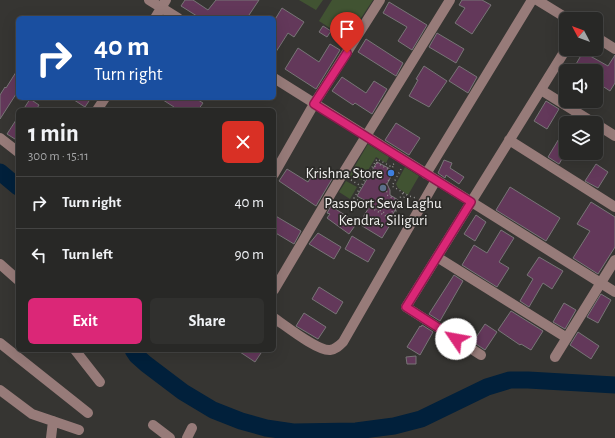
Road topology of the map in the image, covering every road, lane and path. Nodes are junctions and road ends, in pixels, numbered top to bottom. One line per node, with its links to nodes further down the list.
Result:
1 (150, 0): 6 (street)
2 (380, 0): 15 (street)
3 (450, 0): 18 (street)
4 (532, 0): 26 (street)
5 (537, 0): 7 (street)
6 (164, 4): 8 (street); 9 (street)
7 (559, 13)
8 (156, 16)
9 (176, 16)
10 (603, 41): 11 (street)
11 (615, 49)
12 (562, 56): 14 (street)
13 (276, 79): 15 (street)
14 (541, 90): 16 (street); 21 (street)
15 (314, 104): 18 (street); 24 (street)
16 (582, 116)
17 (603, 129): 19 (street)
18 (366, 136): 26 (street); 27 (street)
19 (615, 136)
20 (0, 138): 22 (street)
21 (510, 140): 35 (street); 36 (street)
22 (16, 150)
23 (394, 164): 25 (path); 28 (path); 31 (path)
24 (276, 170)
25 (391, 171): 28 (path); 32 (path)
26 (426, 174): 29 (street)
27 (342, 175): 30 (path); 44 (street)
28 (366, 178): 30 (path)
29 (436, 180): 35 (street); 46 (street)
30 (361, 186): 38 (path)
31 (392, 186): 32 (path); 33 (path)
32 (386, 188): 34 (path)
33 (403, 193): 34 (path); 38 (path)
34 (398, 201): 38 (path)
35 (471, 202): 39 (street); 43 (street)
36 (615, 207)
37 (374, 208): 38 (path)
38 (389, 217)
39 (437, 257): 47 (street); 50 (street)
40 (615, 260): 43 (street)
41 (2, 268): 42 (street)
42 (16, 278)
43 (601, 283): 45 (street); 47 (street)
44 (276, 287)
45 (615, 292)
46 (276, 319)
47 (567, 338): 51 (street)
48 (0, 343): 54 (street)
49 (77, 352): 52 (street)
50 (481, 355)
51 (555, 357)
52 (100, 382)
53 (0, 390): 55 (street)
54 (88, 413)
55 (53, 422): 58 (street); 59 (street)
56 (153, 425): 60 (street)
57 (192, 428): 61 (street)
58 (79, 430)
59 (51, 438)
60 (170, 438)
61 (187, 438)

